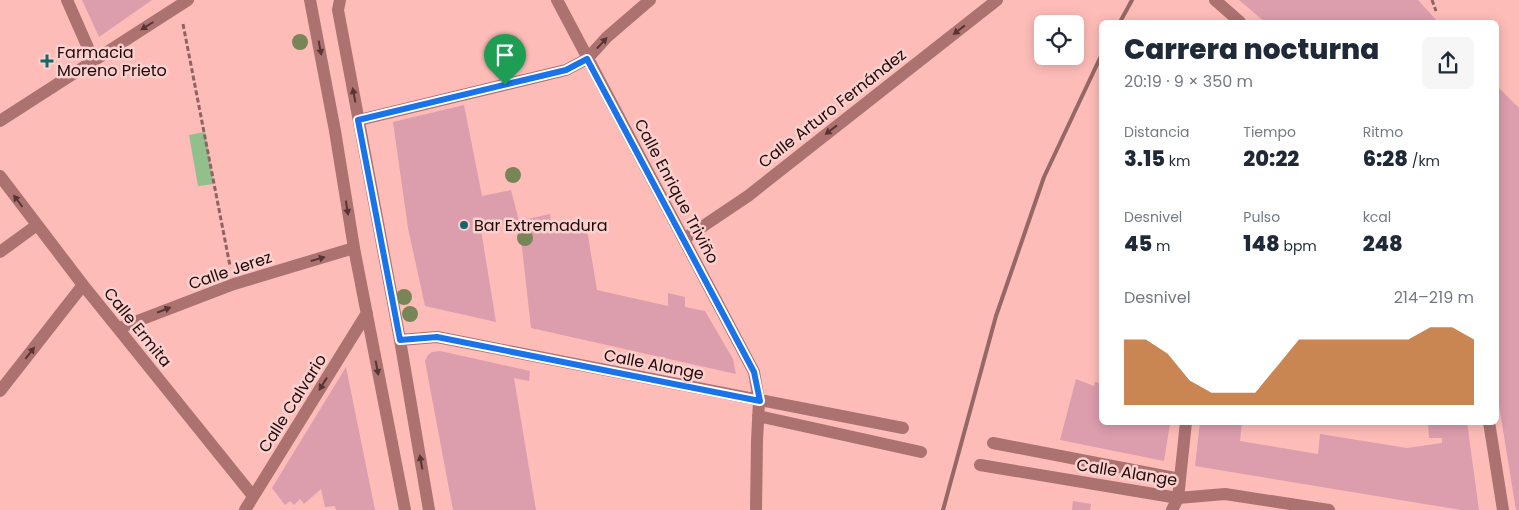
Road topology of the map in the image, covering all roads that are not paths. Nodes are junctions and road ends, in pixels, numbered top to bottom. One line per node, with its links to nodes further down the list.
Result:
1 (67, 0): 10 (street)
2 (310, 0): 17 (street, one-way to 17)
3 (340, 0): 12 (street, one-way to 3)
4 (557, 0): 11 (street, Calle Enrique Triviño)
5 (650, 0): 11 (street, one-way to 5)
6 (997, 0): 16 (street, Calle Arturo Fernández, one-way to 16)
7 (1215, 0): 9 (street)
8 (184, 3): 10 (street, one-way to 10)
9 (1238, 20)
10 (93, 59): 13 (street)
11 (587, 59): 12 (street); 16 (street, Calle Enrique Triviño)
12 (358, 120): 22 (street)
13 (0, 121)
14 (0, 176): 15 (street, Calle Ermita, one-way to 14)
15 (37, 225): 18 (street); 19 (street, Calle Ermita)
16 (684, 239): 24 (street, Calle Enrique Triviño)
17 (354, 248): 20 (street); 21 (street, Calle Jerez, one-way to 17)
18 (0, 252)
19 (83, 285): 21 (street, Calle Ermita); 23 (street, one-way to 19)
20 (367, 313): 33 (street, Calle Calvario, one-way to 33); 36 (street, one-way to 36)
21 (119, 328): 33 (street, Calle Ermita)
22 (400, 340): 24 (street, Calle Alange); 37 (street, one-way to 22)
23 (0, 391)
24 (760, 401): 25 (street, Calle Enrique Triviño); 28 (street, Calle Alange)
25 (758, 416): 30 (street); 38 (street, Calle Enrique Triviño)
26 (1186, 425): 32 (street)
27 (1489, 425): 41 (street)
28 (902, 428)
29 (993, 444): 32 (street, Calle Alange)
30 (921, 452)
31 (980, 465): 34 (street, Calle Alange)
32 (1180, 479): 34 (street)
33 (253, 496): 35 (street, Calle Calvario)
34 (1178, 498): 39 (street); 40 (street, Calle Alange)
35 (245, 510)
36 (405, 510)
37 (429, 510)
38 (756, 510)
39 (1172, 510)
40 (1329, 510)
41 (1503, 510)

